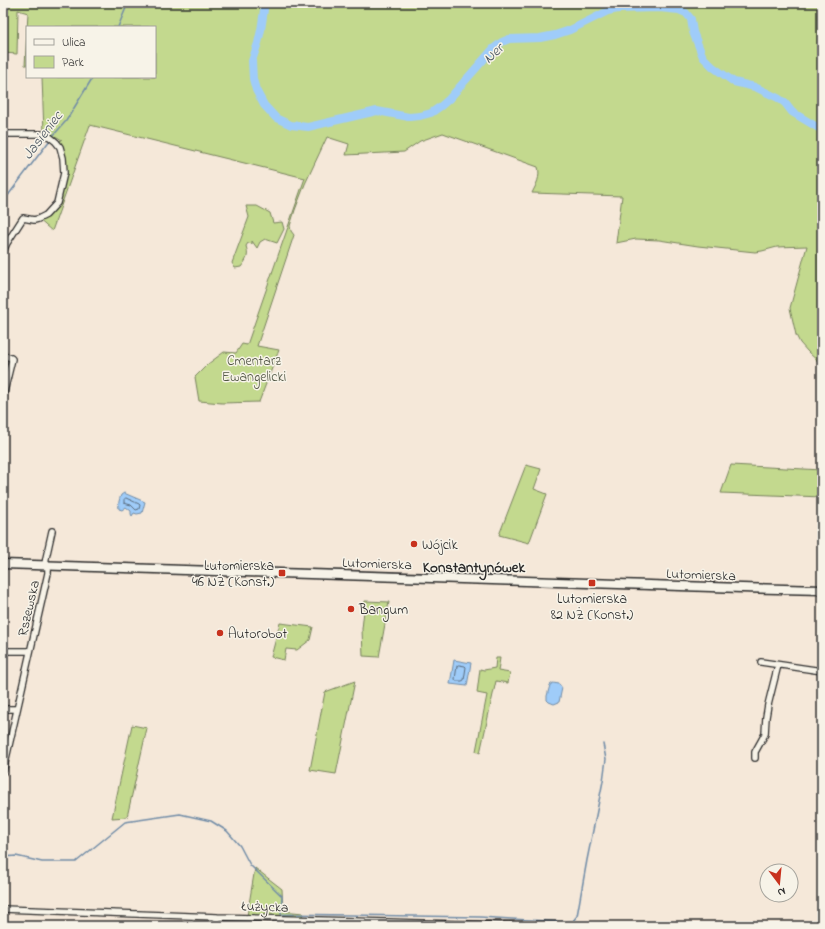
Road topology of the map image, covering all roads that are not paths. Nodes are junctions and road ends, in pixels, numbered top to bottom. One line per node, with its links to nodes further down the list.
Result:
1 (3, 134): 2 (street)
2 (3, 252)
3 (3, 355): 4 (street)
4 (3, 404)
5 (52, 531): 7 (street, Rszewska)
6 (3, 564): 7 (main road, Lutomierska)
7 (47, 565): 8 (main road, Lutomierska); 10 (street, Rszewska)
8 (822, 590)
9 (3, 650): 10 (street)
10 (30, 651): 15 (street, Rszewska)
11 (761, 662): 12 (street)
12 (778, 665): 13 (street); 16 (street)
13 (822, 671)
14 (3, 709): 15 (street)
15 (17, 709): 17 (street, Rszewska)
16 (755, 758)
17 (3, 772)
18 (3, 909): 19 (street, Łużycka)
19 (217, 917): 20 (street, Łużycka); 21 (street)
20 (283, 919): 22 (street); 23 (street, Łużycka)
21 (216, 926)
22 (283, 926)
23 (527, 926)

